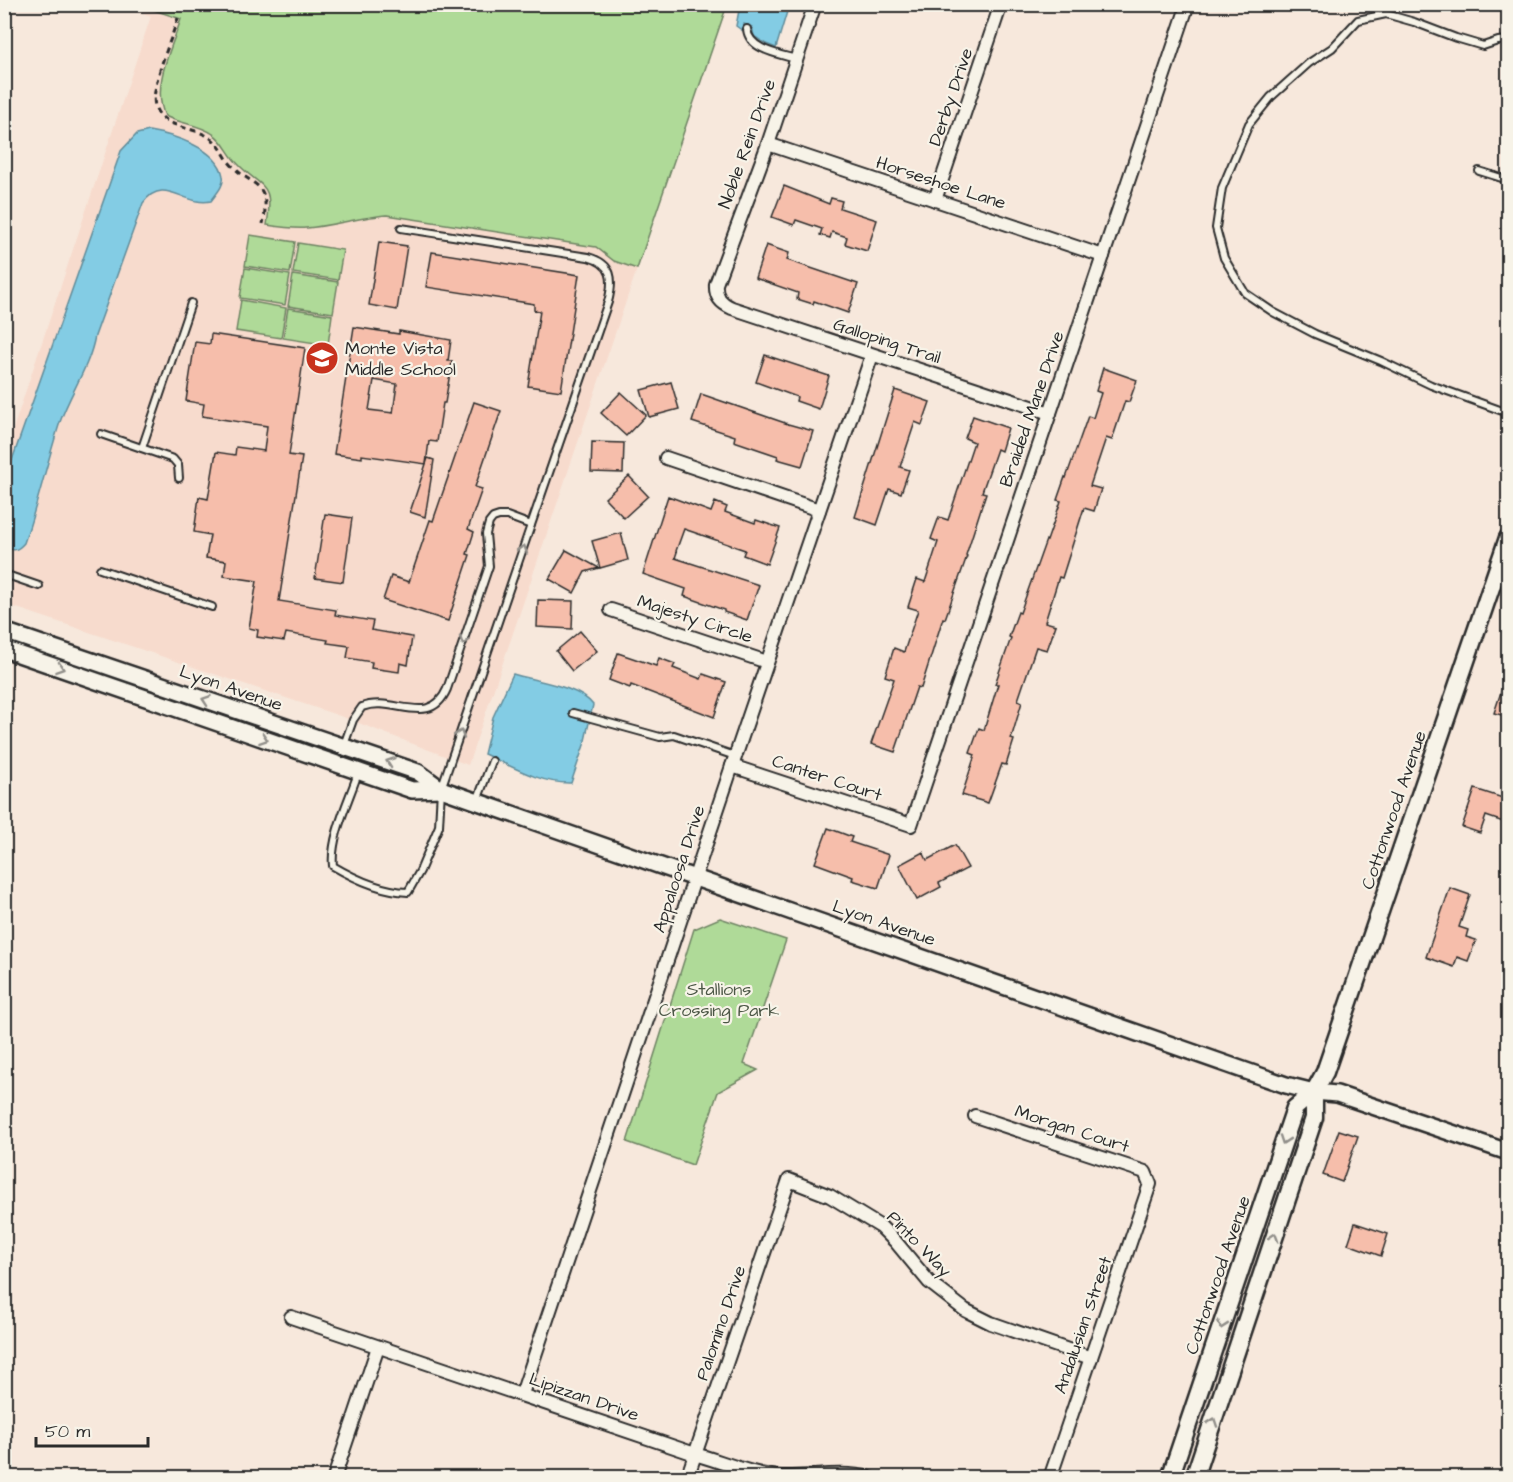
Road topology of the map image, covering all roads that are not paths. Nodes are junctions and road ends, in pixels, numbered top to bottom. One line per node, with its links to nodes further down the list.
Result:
1 (815, 4): 6 (street, Noble Rein Drive)
2 (1001, 4): 10 (street, Derby Drive)
3 (1188, 4): 12 (street, Braided Mane Drive)
4 (747, 29): 6 (lane)
5 (1509, 40): 17 (lane)
6 (796, 59): 7 (street, Noble Rein Drive)
7 (768, 144): 10 (street, Horseshoe Lane); 13 (street, Noble Rein Drive)
8 (1479, 171): 9 (lane)
9 (1509, 180)
10 (935, 200): 12 (street, Horseshoe Lane)
11 (401, 228): 23 (lane)
12 (1103, 256): 16 (street, Braided Mane Drive)
13 (717, 296): 15 (street, Galloping Trail)
14 (191, 303): 19 (lane)
15 (872, 355): 16 (street, Galloping Trail); 22 (street, Appaloosa Drive)
16 (1050, 413): 40 (street, Braided Mane Drive)
17 (1509, 413)
18 (101, 434): 19 (lane)
19 (142, 448): 21 (lane)
20 (666, 458): 22 (street)
21 (179, 478)
22 (819, 510): 32 (street, Appaloosa Drive)
23 (531, 525): 34 (lane, one-way to 34); 38 (lane, one-way to 23)
24 (1509, 538): 42 (main road, Cottonwood Avenue)
25 (100, 569): 28 (lane)
26 (4, 574): 27 (lane)
27 (39, 586)
28 (212, 607)
29 (611, 610): 32 (street, Majesty Circle)
30 (4, 632): 34 (street, Lyon Avenue, one-way to 30)
31 (4, 649): 37 (street, Lyon Avenue, one-way to 37)
32 (767, 662): 36 (street, Appaloosa Drive)
33 (573, 713): 36 (lane)
34 (344, 746): 38 (street, Lyon Avenue, one-way to 34)
35 (492, 761): 39 (lane)
36 (734, 761): 40 (street, Canter Court); 41 (street, Appaloosa Drive)
37 (358, 772): 38 (street, Lyon Avenue); 38 (lane)
38 (441, 789): 39 (street, Lyon Avenue)
39 (477, 801): 41 (street, Lyon Avenue)
40 (911, 825)
41 (695, 877): 42 (street, Lyon Avenue); 50 (street, Appaloosa Drive)
42 (1314, 1092): 44 (street, Lyon Avenue); 56 (main road, Cottonwood Avenue, one-way to 56); 57 (main road, Cottonwood Avenue, one-way to 42)
43 (975, 1116): 46 (street, Morgan Court)
44 (1509, 1152)
45 (789, 1180): 49 (street, Pinto Way); 51 (street, Palomino Drive)
46 (1150, 1184): 49 (street, Andalusian Street)
47 (291, 1317): 48 (street, Lipizzan Drive)
48 (378, 1347): 50 (street, Lipizzan Drive); 52 (street)
49 (1091, 1358): 55 (street, Andalusian Street)
50 (522, 1394): 51 (street, Lipizzan Drive)
51 (695, 1454): 53 (street, Palomino Drive); 54 (street, Lipizzan Drive)
52 (334, 1478)
53 (687, 1478)
54 (870, 1478)
55 (1050, 1478)
56 (1170, 1478)
57 (1194, 1478)

